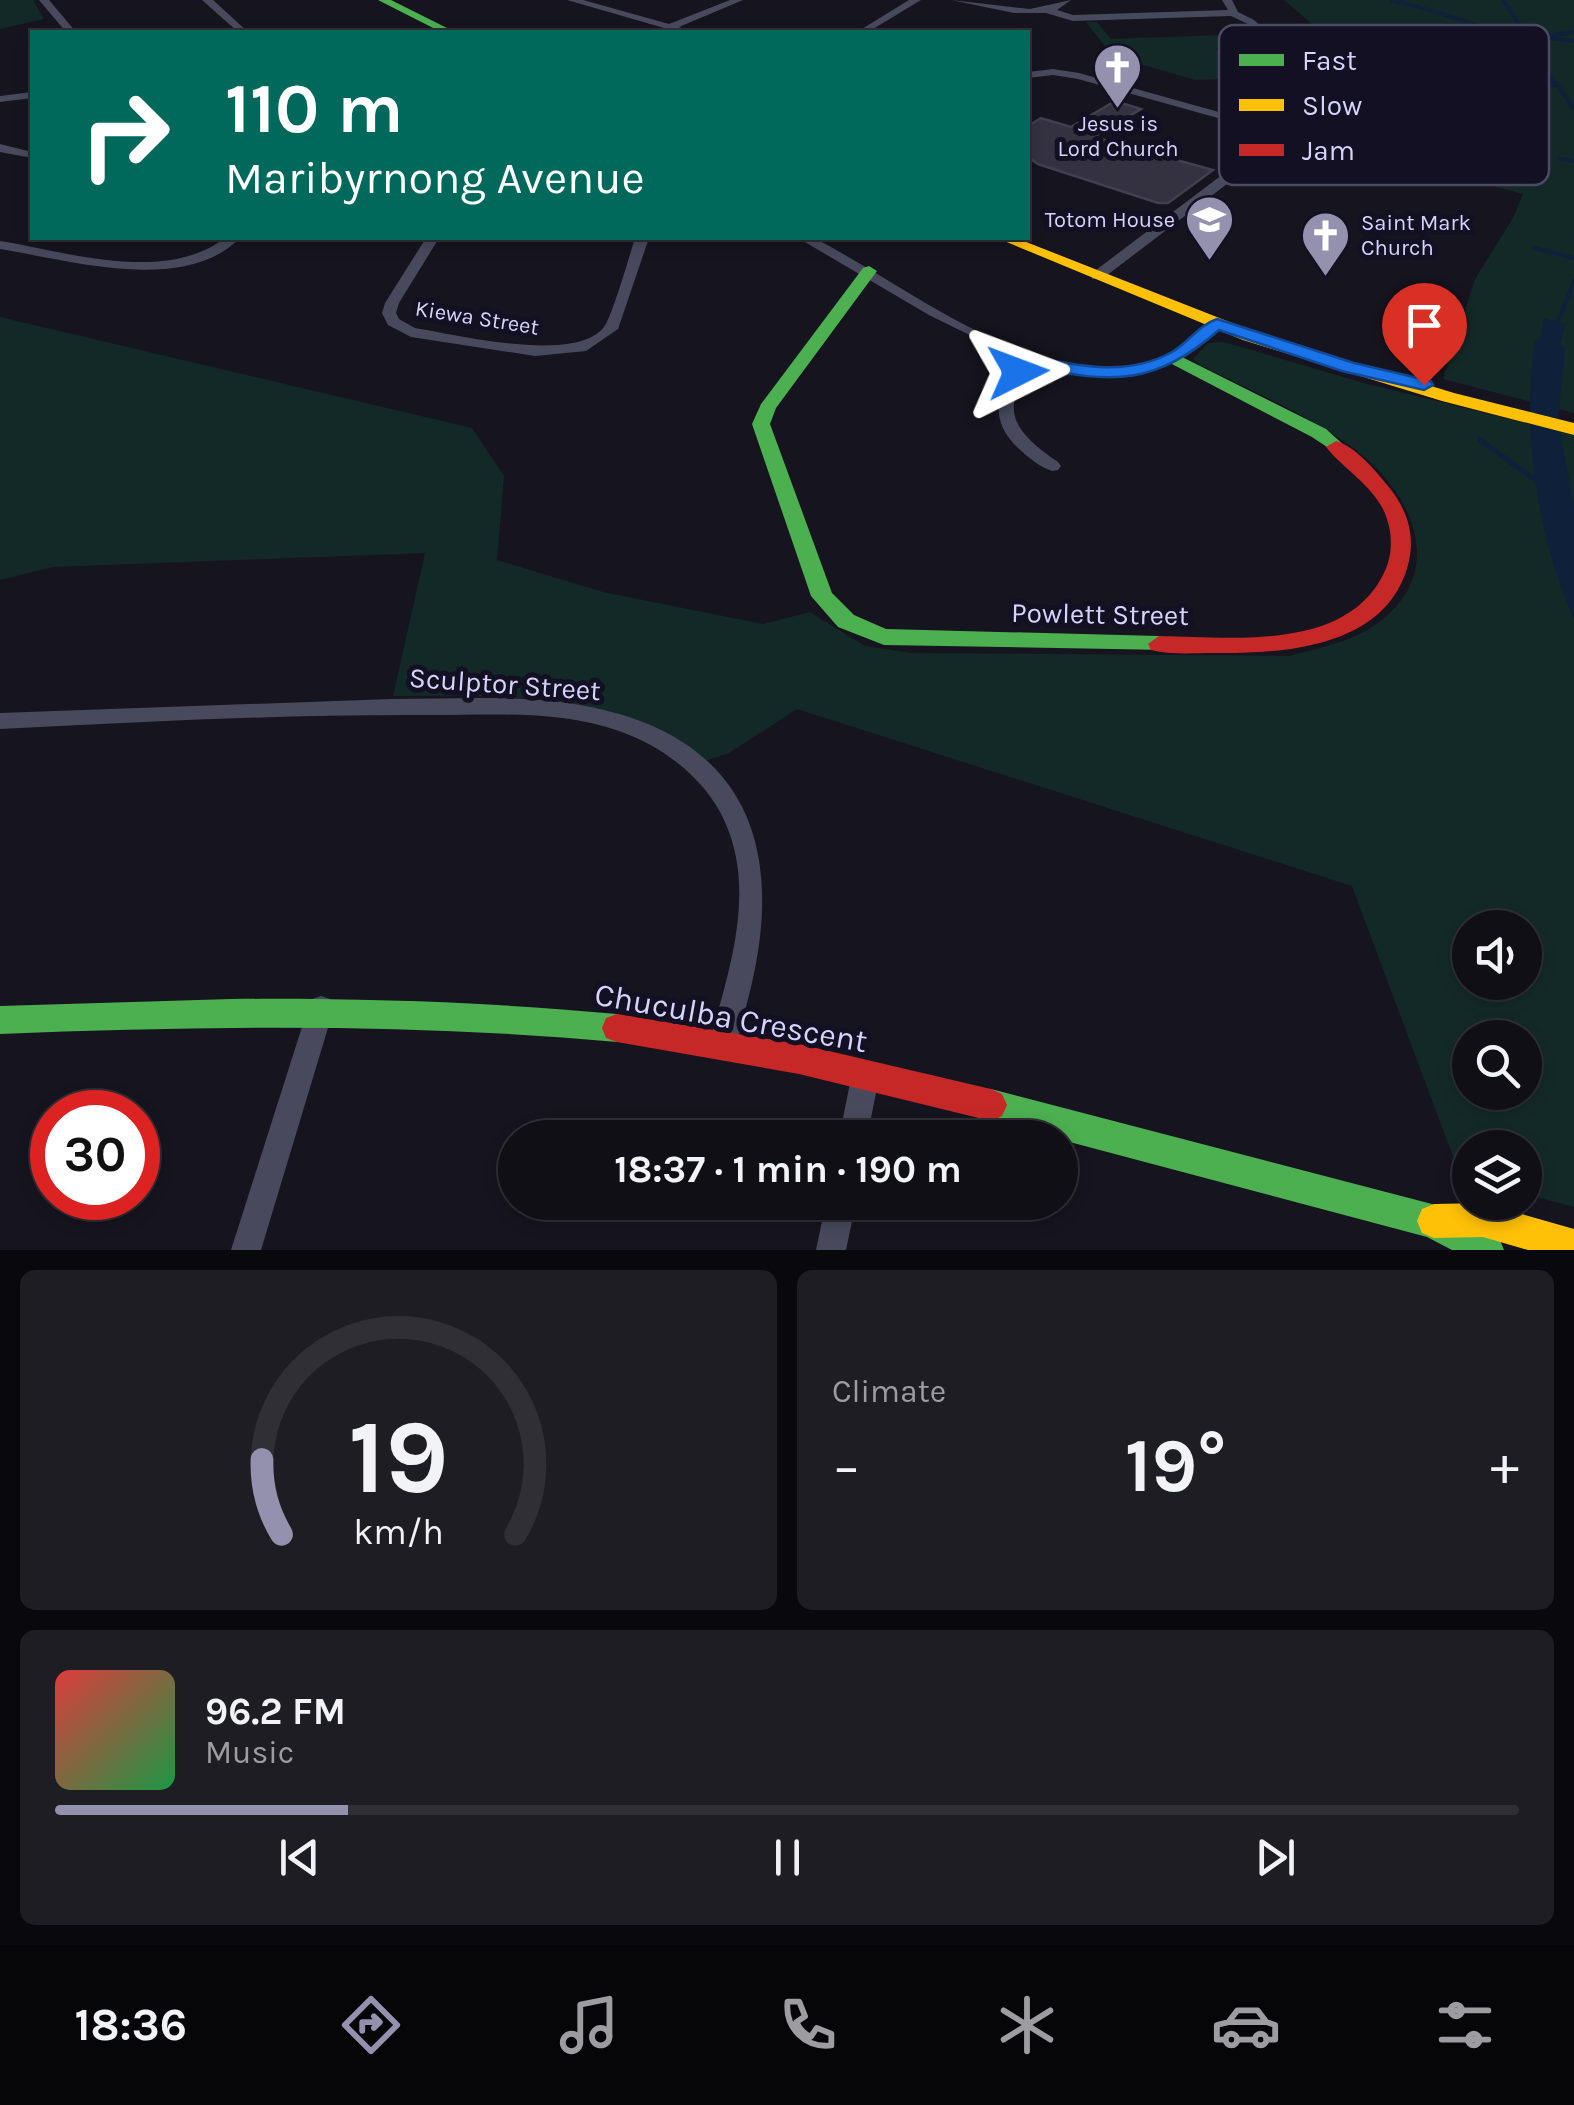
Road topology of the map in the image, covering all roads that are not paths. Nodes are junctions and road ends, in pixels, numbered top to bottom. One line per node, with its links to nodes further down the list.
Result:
1 (44, 0): 14 (street)
2 (207, 0): 15 (street)
3 (383, 0): 16 (street)
4 (572, 0): 13 (street)
5 (738, 0): 13 (street)
6 (916, 0): 18 (street)
7 (956, 0): 10 (street)
8 (1066, 0): 10 (street)
9 (1227, 0): 11 (street)
10 (1048, 11): 11 (street)
11 (1233, 13): 12 (street)
12 (1254, 25)
13 (670, 28): 17 (street)
14 (69, 30)
15 (242, 30)
16 (445, 30)
17 (678, 30)
18 (865, 30)
19 (1030, 75): 22 (street)
20 (30, 96): 21 (street)
21 (0, 98)
22 (1219, 114)
23 (0, 148): 24 (street)
24 (30, 156)
25 (1219, 183): 33 (street)
26 (229, 240): 31 (street)
27 (431, 240): 28 (street, Kiewa Street)
28 (641, 240)
29 (809, 240): 32 (street)
30 (1009, 240): 33 (street)
31 (0, 245)
32 (870, 271): 35 (street, Powlett Street); 36 (street)
33 (1097, 276): 34 (street)
34 (1217, 324): 35 (street); 37 (street)
35 (1174, 358): 36 (street)
36 (1030, 361): 40 (street)
37 (1493, 404): 38 (street); 39 (street)
38 (1574, 419)
39 (1574, 429)
40 (1052, 466)
41 (0, 720): 44 (street, Sculptor Street)
42 (321, 1008): 43 (street, Chuculba Crescent); 44 (street, Chuculba Crescent); 50 (street)
43 (0, 1020)
44 (724, 1044): 45 (street, Chuculba Crescent)
45 (866, 1073): 46 (street); 48 (street, Chuculba Crescent)
46 (857, 1120)
47 (837, 1220): 51 (street)
48 (1432, 1221): 49 (street, Chuculba Crescent); 52 (street, Chuculba Crescent)
49 (1574, 1246)
50 (246, 1250)
51 (831, 1250)
52 (1487, 1250)

